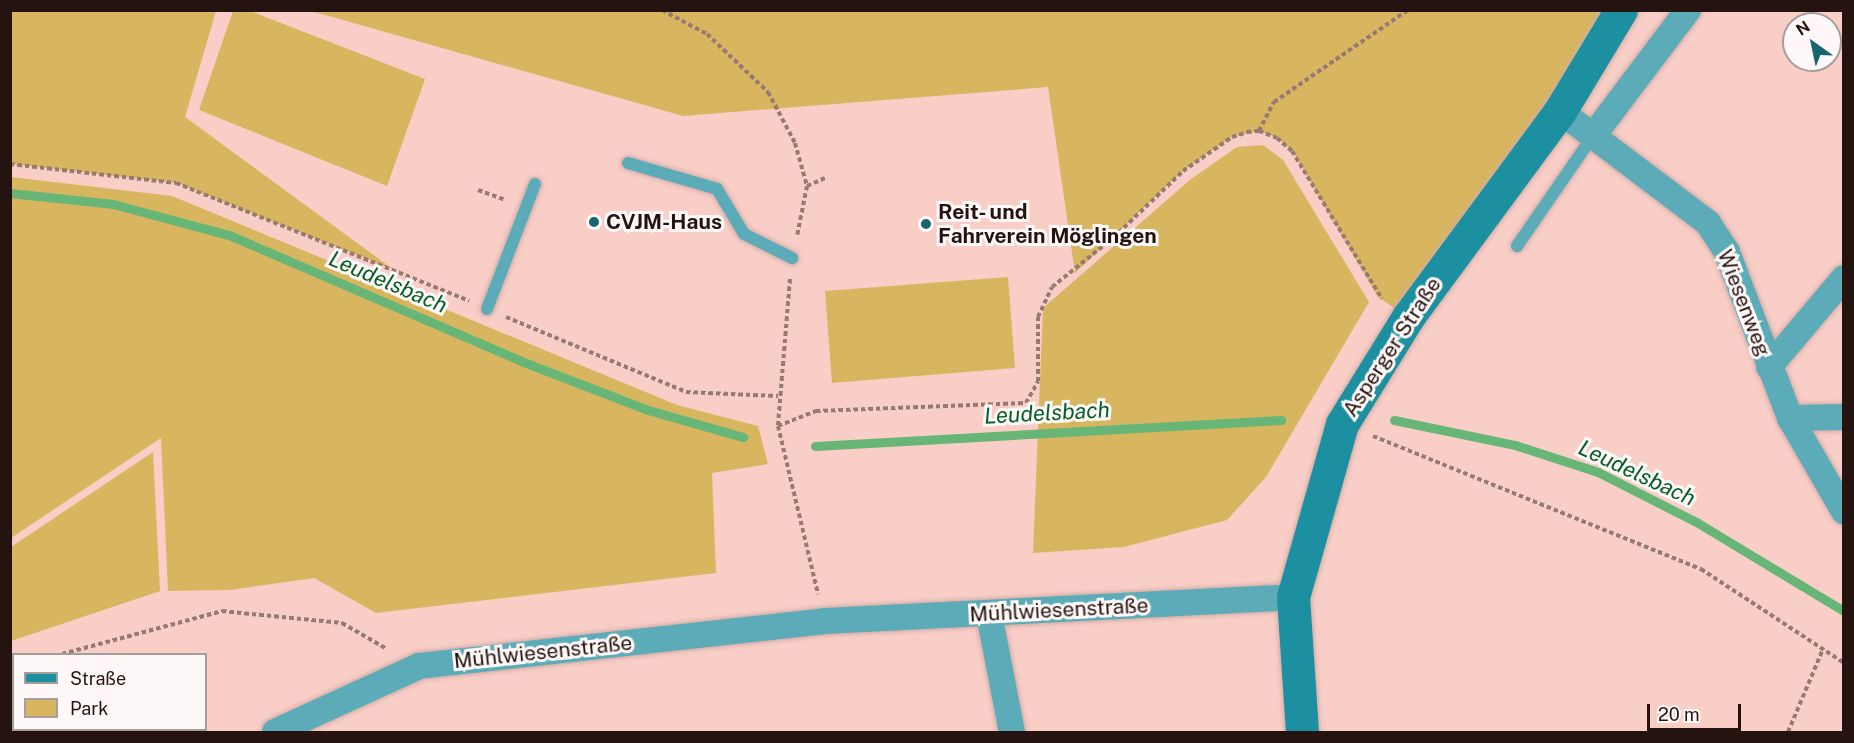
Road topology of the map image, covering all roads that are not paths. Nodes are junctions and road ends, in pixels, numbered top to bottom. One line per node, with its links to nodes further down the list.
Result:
1 (1621, 10): 3 (street, Asperger Straße)
2 (1688, 10): 4 (street)
3 (1560, 111): 4 (street, Wiesenweg); 15 (street, Asperger Straße)
4 (1593, 136): 7 (lane); 11 (street, Wiesenweg)
5 (628, 163): 8 (lane)
6 (535, 184): 10 (lane)
7 (1516, 246)
8 (792, 258)
9 (1844, 278): 11 (street)
10 (487, 309)
11 (1769, 367): 13 (street, Wiesenweg)
12 (1844, 417): 13 (street)
13 (1791, 418): 14 (street, Wiesenweg)
14 (1844, 512)
15 (1293, 597): 16 (street, Mühlwiesenstraße); 19 (street, Asperger Straße)
16 (989, 614): 17 (street, Mühlwiesenstraße); 18 (street)
17 (275, 732)
18 (1012, 732)
19 (1302, 732)

